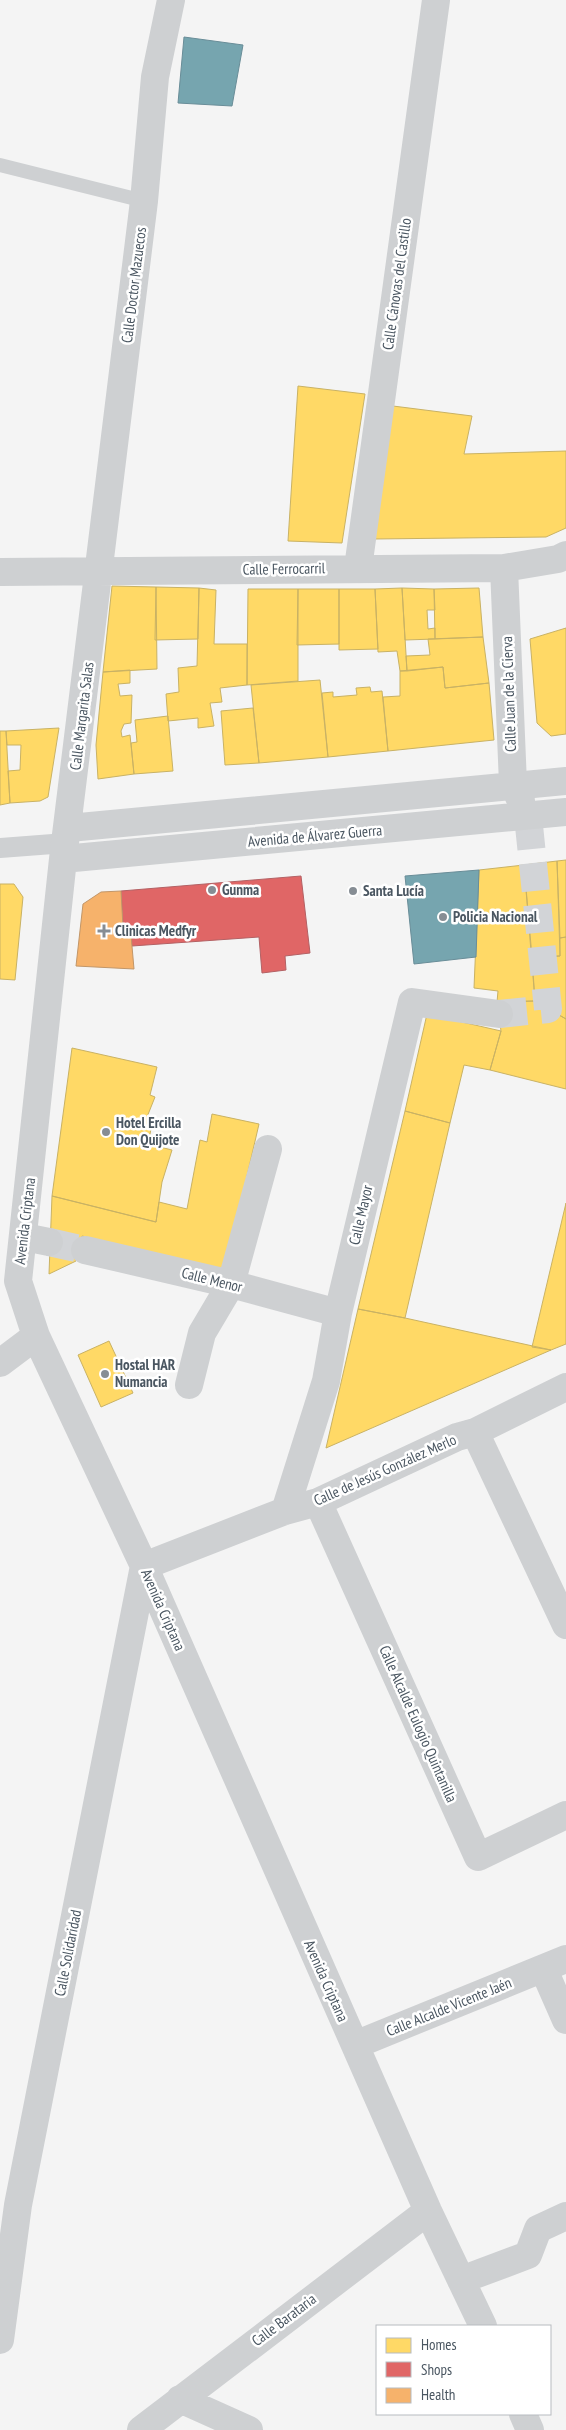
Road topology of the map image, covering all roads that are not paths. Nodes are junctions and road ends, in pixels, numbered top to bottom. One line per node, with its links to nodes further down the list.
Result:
1 (171, 0): 4 (street, Calle Doctor Mazuecos)
2 (436, 0): 6 (street, Calle Cánovas del Castillo)
3 (0, 165): 4 (lane)
4 (144, 201): 9 (street, Calle Doctor Mazuecos)
5 (566, 555): 7 (street, Calle Ferrocarril)
6 (358, 568): 7 (street, Calle Ferrocarril); 9 (street, Calle Ferrocarril)
7 (504, 568): 11 (street, Calle Juan de la Cierva)
8 (0, 572): 9 (street, Calle Ferrocarril)
9 (98, 572): 14 (street, Calle Margarita Salas)
10 (566, 780): 11 (street, Avenida de Álvarez Guerra)
11 (513, 784): 13 (street, Calle Juan de la Cierva); 14 (street, Avenida de Álvarez Guerra)
12 (566, 812): 13 (street, Avenida de Álvarez Guerra)
13 (528, 816): 14 (street, Avenida de Álvarez Guerra)
14 (66, 843): 15 (street); 19 (street, Avenida Criptana)
15 (0, 848)
16 (498, 1014): 21 (street, Calle Mayor)
17 (268, 1149): 20 (street)
18 (86, 1250): 20 (street, Calle Menor)
19 (9, 1283): 22 (street, Avenida Criptana)
20 (231, 1284): 21 (street, Calle Menor); 24 (street)
21 (338, 1313): 28 (street, Calle Mayor)
22 (36, 1336): 23 (street); 29 (street, Avenida Criptana)
23 (0, 1363)
24 (189, 1385)
25 (566, 1387): 26 (street, Calle de Jesús González Merlo)
26 (475, 1432): 27 (street, Calle de Jesús González Merlo); 30 (street)
27 (318, 1502): 28 (street, Calle de Jesús González Merlo); 31 (street, Calle Alcalde Eulogio Quintanilla)
28 (285, 1511): 29 (street, Calle de Jesús González Merlo)
29 (144, 1566): 34 (street, Avenida Criptana); 35 (street, Calle Solidaridad)
30 (566, 1625)
31 (566, 1815)
32 (555, 1964): 33 (street, Calle Alcalde Vicente Jaén); 34 (street, Calle Alcalde Vicente Jaén)
33 (566, 2020)
34 (355, 2045): 36 (street, Avenida Criptana)
35 (9, 2201): 40 (street, Calle Solidaridad)
36 (428, 2211): 38 (street, Avenida Criptana); 41 (street, Calle Barataria)
37 (566, 2216): 38 (street)
38 (461, 2280): 39 (street, Avenida Criptana)
39 (483, 2325)
40 (0, 2340)
41 (180, 2399): 43 (street, Calle Barataria); 44 (street)
42 (523, 2415): 45 (street)
43 (141, 2430)
44 (249, 2430)
45 (530, 2430)

